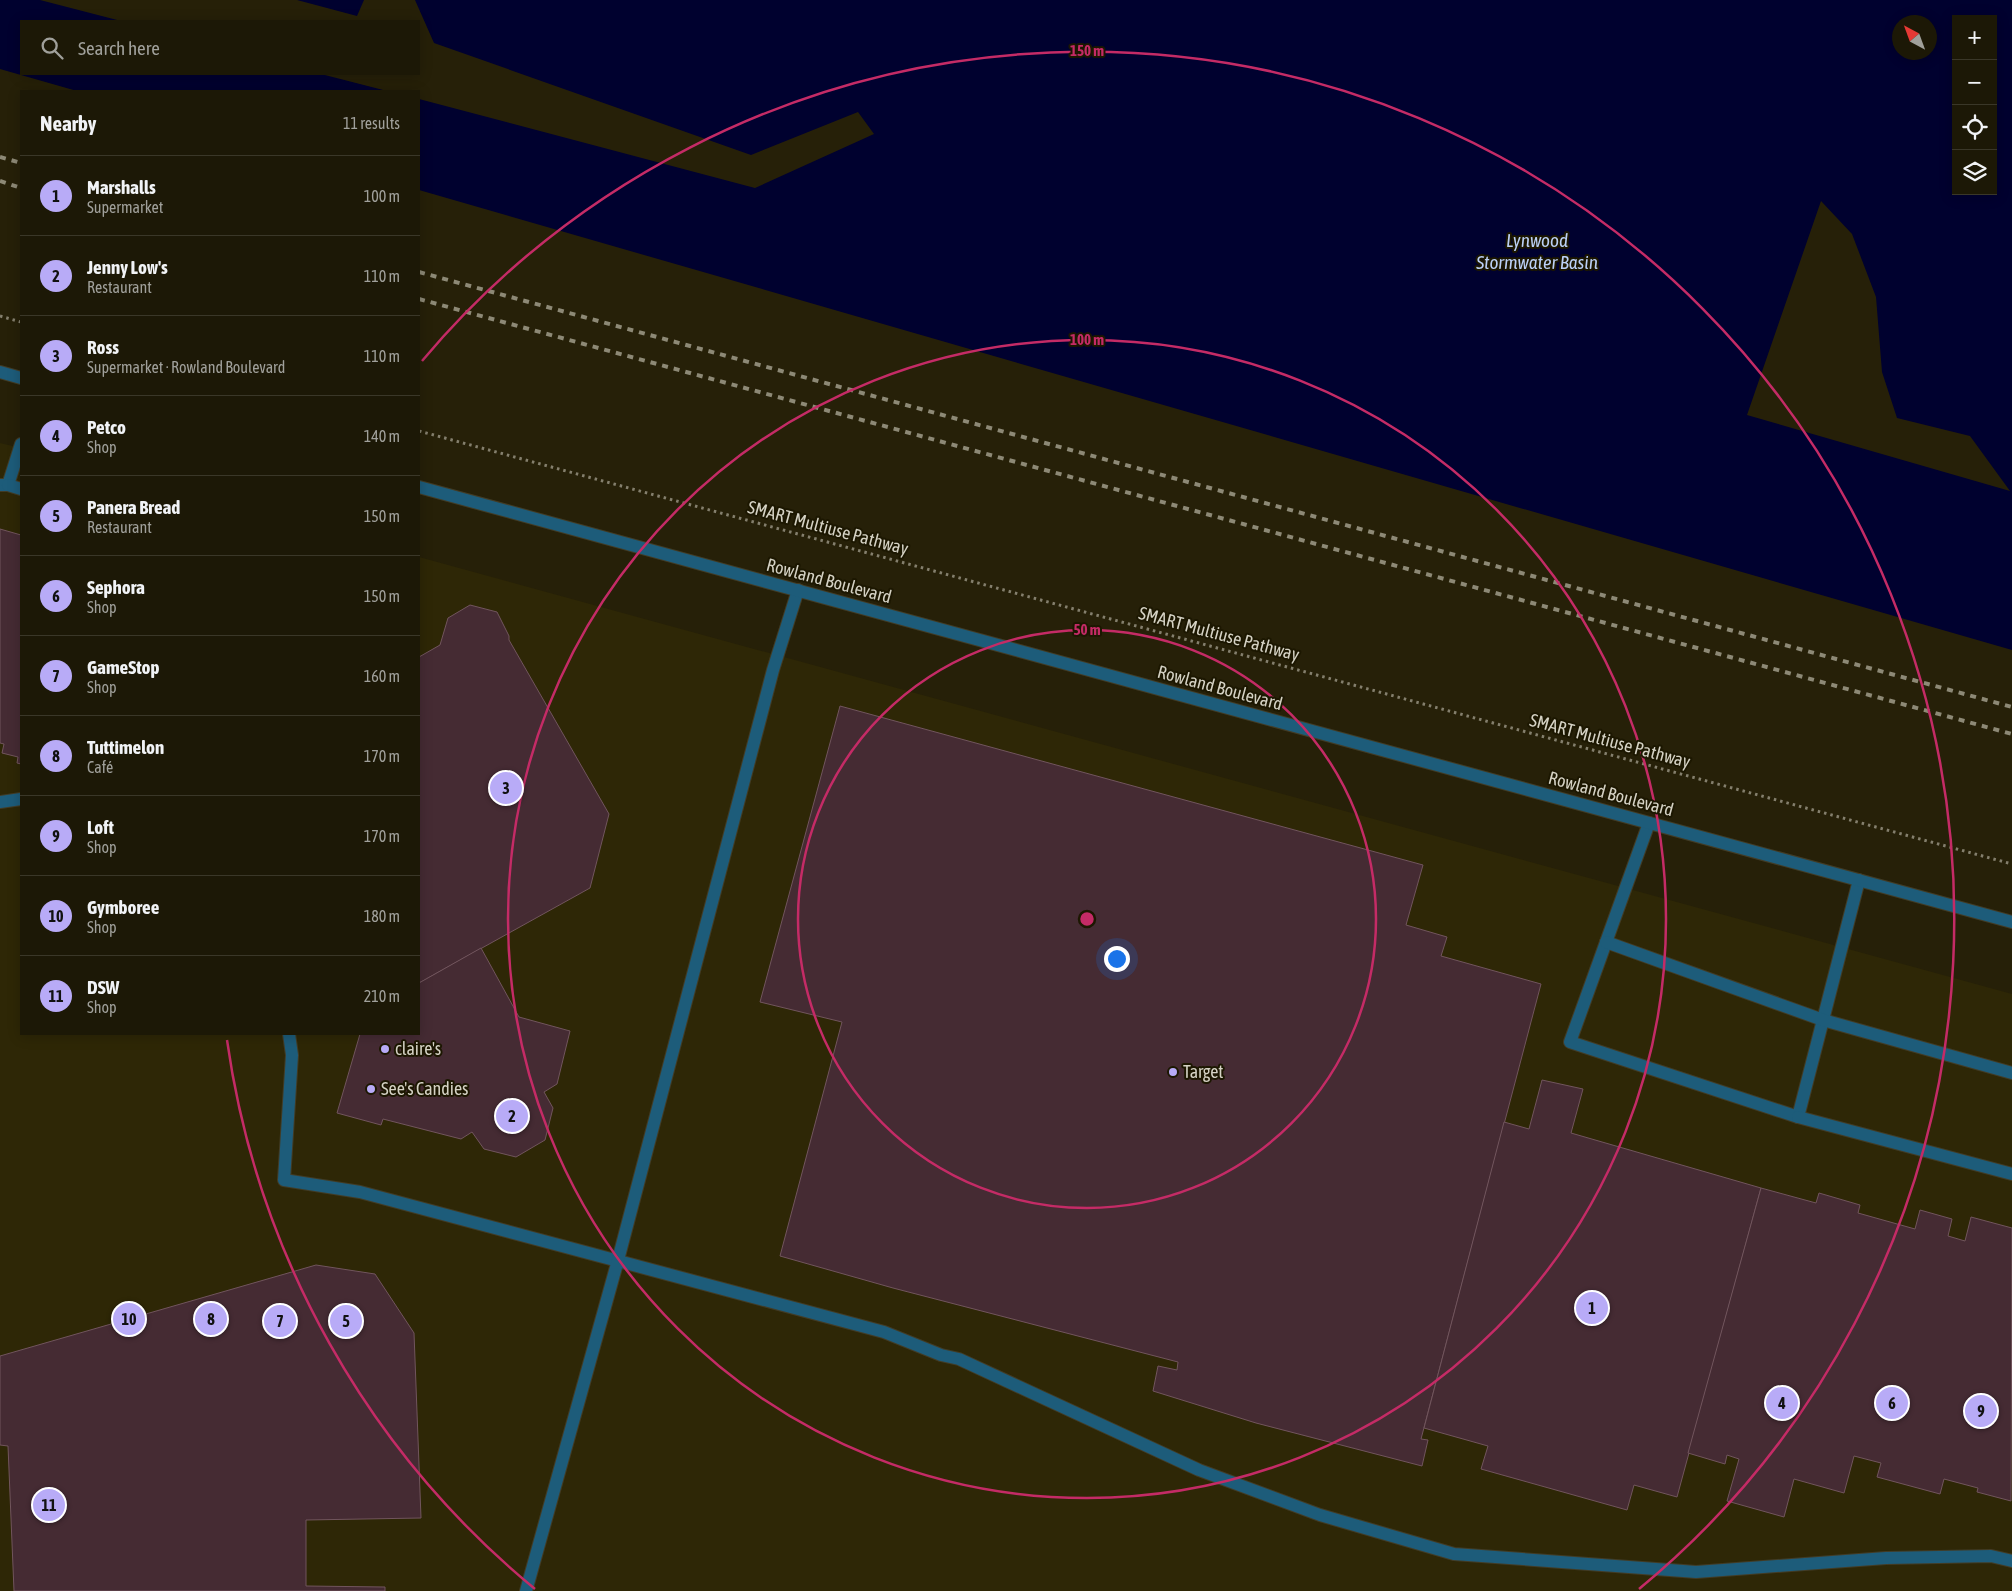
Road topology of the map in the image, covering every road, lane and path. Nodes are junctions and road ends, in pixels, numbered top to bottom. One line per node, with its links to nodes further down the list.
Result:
1 (0, 316): 2 (path)
2 (20, 322)
3 (0, 372): 4 (street)
4 (20, 378)
5 (420, 430): 14 (path, SMART Multiuse Pathway)
6 (20, 446): 7 (street)
7 (4, 485): 9 (street)
8 (420, 487): 10 (street, Rowland Boulevard)
9 (20, 489)
10 (798, 590): 13 (street, Rowland Boulevard); 23 (street)
11 (20, 799): 12 (street)
12 (0, 802)
13 (1649, 823): 15 (street, Rowland Boulevard); 17 (street)
14 (2012, 864)
15 (1859, 880): 16 (street, Rowland Boulevard); 18 (street)
16 (2012, 922)
17 (1606, 942): 18 (street); 21 (street)
18 (1823, 1020): 20 (street); 21 (street)
19 (289, 1035): 23 (street)
20 (2012, 1073)
21 (1798, 1117): 22 (street)
22 (2012, 1174)
23 (618, 1260): 24 (street); 25 (street)
24 (2012, 1560)
25 (526, 1591)

